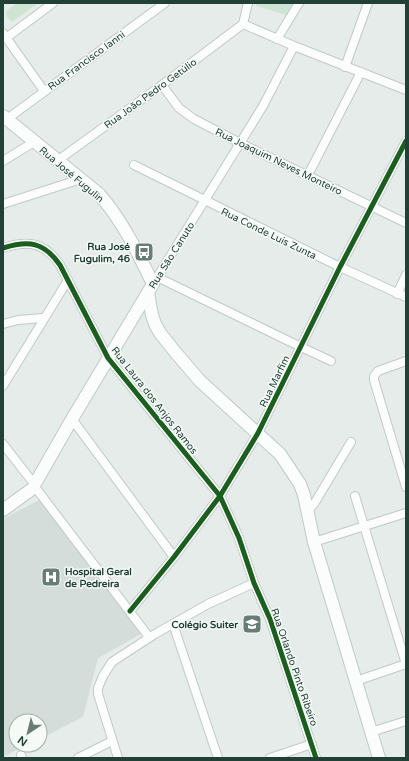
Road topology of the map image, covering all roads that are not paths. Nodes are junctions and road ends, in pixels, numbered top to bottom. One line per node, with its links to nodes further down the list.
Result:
1 (53, 3): 7 (street)
2 (165, 3): 14 (street, Rua Francisco Ianni)
3 (248, 3): 6 (street)
4 (299, 3): 8 (street)
5 (368, 3): 10 (street)
6 (243, 24): 8 (street); 12 (street, Rua João Pedro Getúlio)
7 (4, 36): 14 (street)
8 (276, 39): 9 (street)
9 (294, 46): 10 (street); 18 (street, Rua São Canuto)
10 (345, 67): 11 (street)
11 (361, 72): 13 (street); 22 (street)
12 (162, 85): 18 (street, Rua Joaquim Neves Monteiro); 20 (street, Rua João Pedro Getúlio)
13 (406, 90)
14 (44, 91): 15 (street, Rua Francisco Ianni)
15 (5, 117): 17 (street, Rua José Fugulin)
16 (406, 141): 26 (street, Rua Marfim)
17 (34, 142): 19 (street); 20 (street, Rua José Fugulin)
18 (240, 142): 22 (street, Rua Joaquim Neves Monteiro); 24 (street, Rua São Canuto)
19 (3, 161)
20 (57, 161): 23 (street, Rua José Fugulin)
21 (134, 165): 24 (street, Rua Conde Luis Zunta)
22 (308, 175): 26 (street, Rua Joaquim Neves Monteiro)
23 (81, 179): 25 (street); 32 (street, Rua José Fugulin)
24 (205, 201): 29 (street, Rua Conde Luis Zunta); 32 (street, Rua São Canuto)
25 (3, 204)
26 (371, 206): 27 (street, Rua Joaquim Neves Monteiro); 29 (street, Rua Marfim)
27 (406, 223)
28 (3, 248): 31 (street, Rua Laura dos Anjos Ramos)
29 (340, 267): 33 (street, Rua Conde Luis Zunta); 37 (street, Rua Marfim)
30 (406, 275): 33 (street)
31 (68, 280): 35 (street); 38 (street, Rua Laura dos Anjos Ramos)
32 (153, 285): 37 (street); 38 (street, Rua São Canuto); 43 (street, Rua José Fugulin)
33 (398, 294): 34 (street, Rua Conde Luis Zunta)
34 (406, 297)
35 (44, 318): 36 (street); 41 (street)
36 (3, 324)
37 (301, 347): 39 (street); 43 (street, Rua Marfim)
38 (108, 358): 42 (street, Rua São Canuto); 48 (street, Rua Laura dos Anjos Ramos)
39 (331, 361)
40 (406, 361): 47 (street)
41 (3, 386)
42 (72, 419): 46 (street, Rua São Canuto); 55 (street)
43 (258, 433): 48 (street, Rua Marfim); 51 (street, Rua José Fugulin)
44 (351, 442): 51 (street)
45 (3, 444): 46 (street)
46 (32, 483): 50 (street, Rua São Canuto); 57 (street)
47 (406, 487)
48 (220, 496): 55 (street, Rua Marfim); 56 (street, Rua Laura dos Anjos Ramos)
49 (355, 496): 53 (street)
50 (5, 509)
51 (307, 511): 54 (street, Rua José Fugulin)
52 (406, 513): 53 (street)
53 (364, 526): 54 (street); 60 (street)
54 (314, 542): 61 (street, Rua José Fugulin)
55 (174, 557): 57 (street, Rua Marfim)
56 (254, 583): 58 (street); 65 (street, Rua Orlando Pinto Ribeiro)
57 (130, 611): 59 (street)
58 (173, 624): 59 (street); 68 (street)
59 (149, 637): 64 (street)
60 (406, 664): 61 (street)
61 (356, 681): 63 (street, Rua José Fugulin)
62 (406, 721): 63 (street)
63 (371, 732): 71 (street, Rua José Fugulin)
64 (112, 741): 66 (street); 67 (street)
65 (312, 744): 69 (street); 70 (street, Rua Orlando Pinto Ribeiro)
66 (78, 758)
67 (118, 758)
68 (218, 758)
69 (270, 758)
70 (316, 758)
71 (379, 758)

